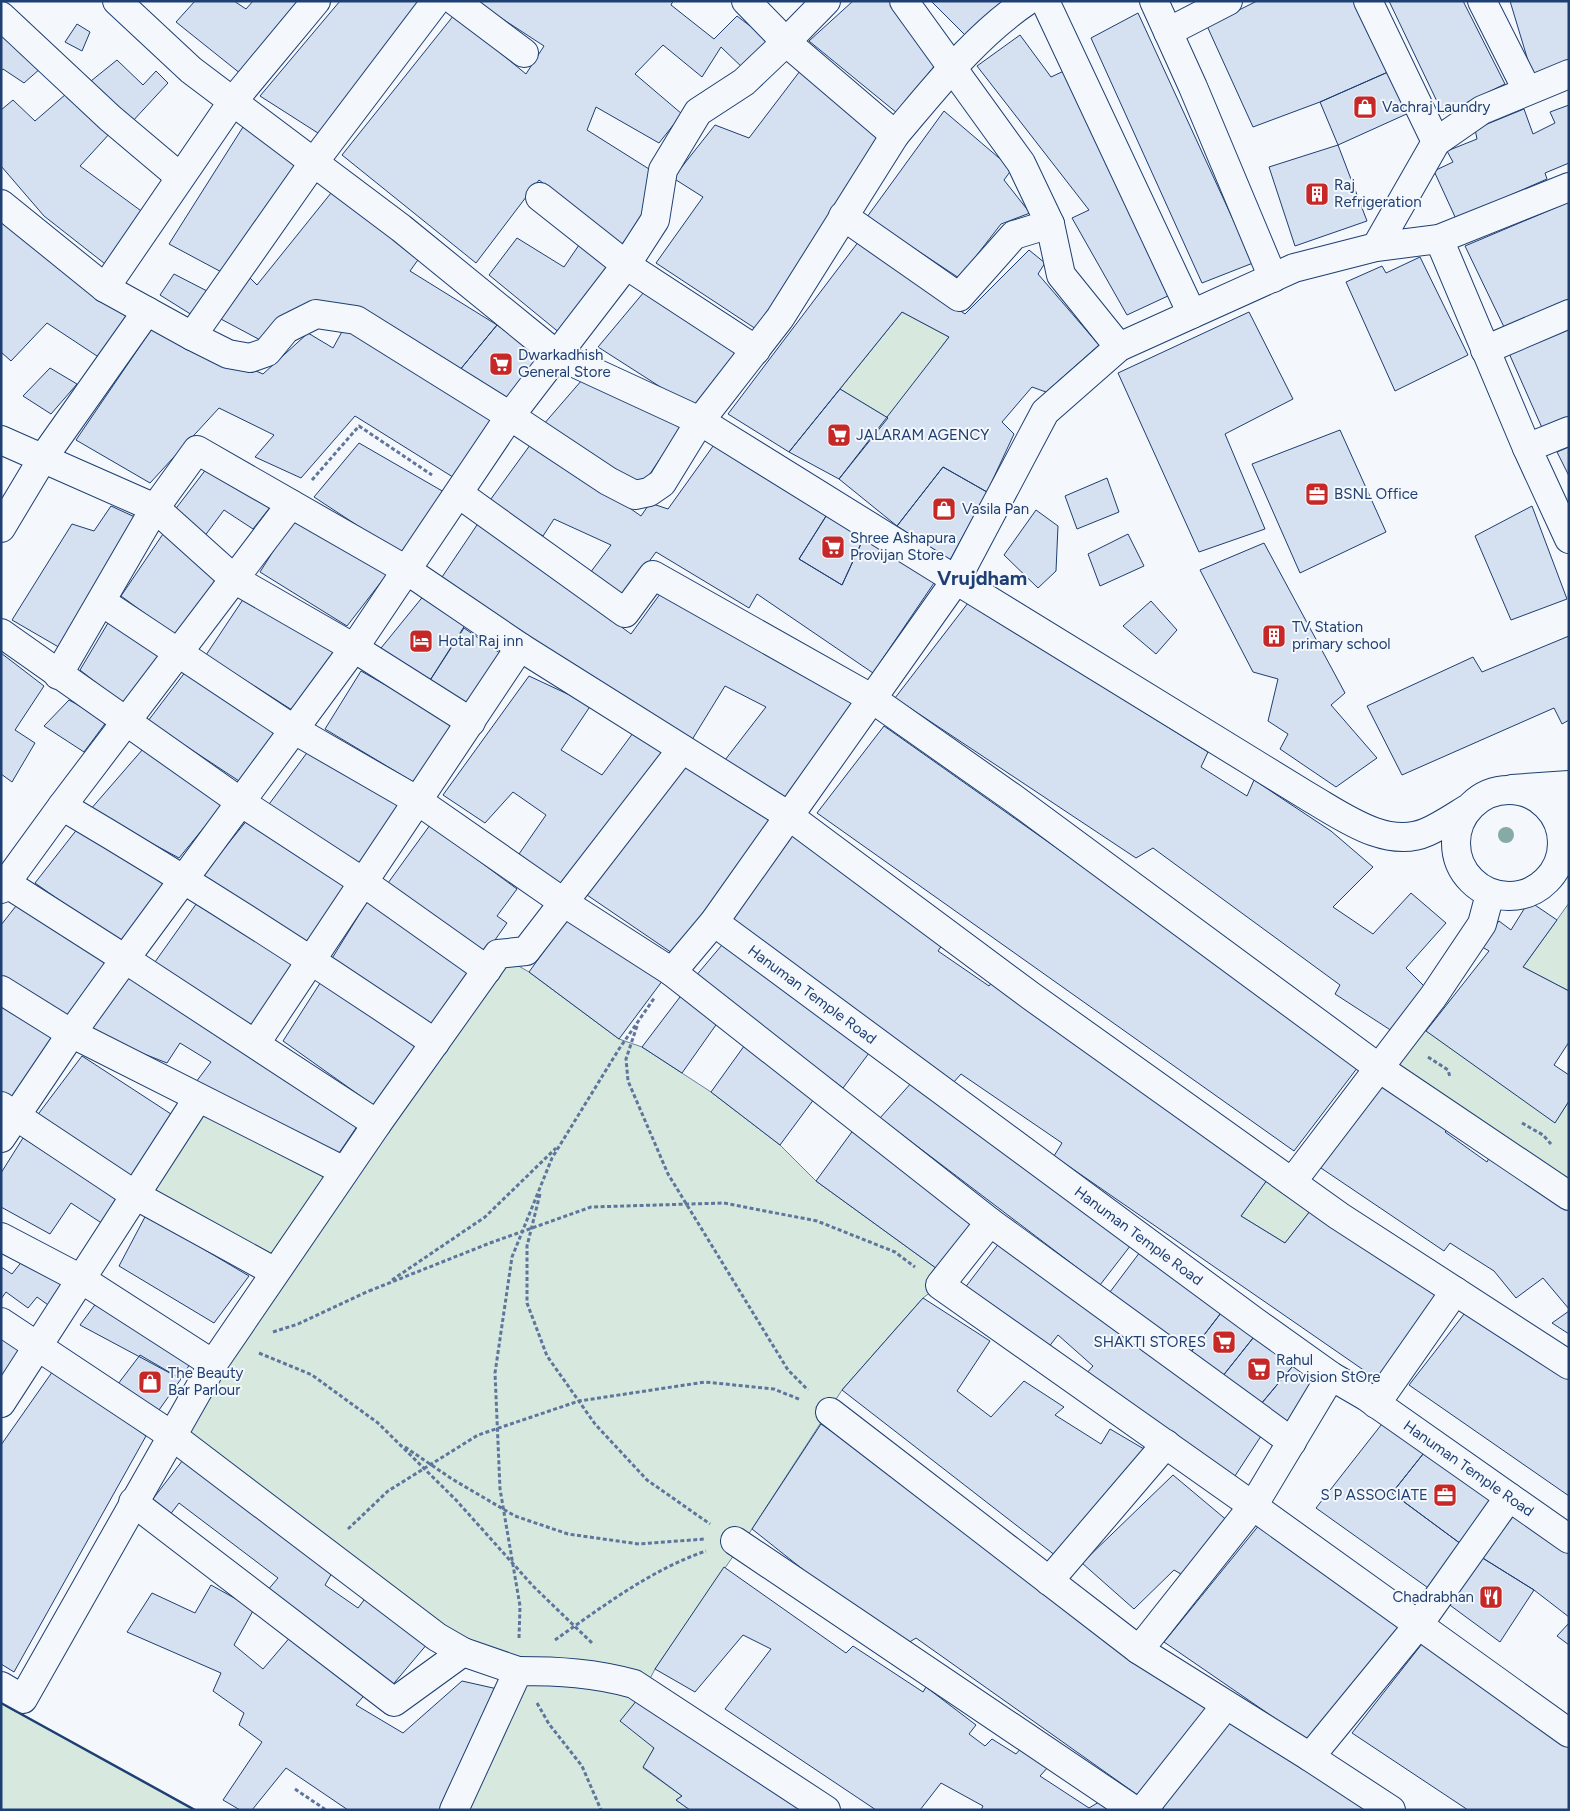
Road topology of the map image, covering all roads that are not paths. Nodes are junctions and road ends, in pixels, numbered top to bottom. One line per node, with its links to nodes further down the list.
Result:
1 (116, 1): 21 (street)
2 (316, 1): 21 (street)
3 (436, 1): 24 (street)
4 (455, 1): 17 (street)
5 (746, 1): 16 (street)
6 (826, 1): 16 (street)
7 (904, 1): 18 (street)
8 (1027, 1): 18 (street)
9 (1045, 1): 37 (street)
10 (1154, 1): 15 (street)
11 (1228, 1): 15 (street)
12 (1368, 1): 23 (street)
13 (1482, 1): 20 (street)
14 (1, 16): 25 (street)
15 (1168, 32): 34 (street)
16 (786, 42): 22 (street); 33 (street)
17 (524, 53)
18 (953, 67): 22 (street); 30 (street)
19 (1569, 74): 20 (street)
20 (1527, 90): 23 (street)
21 (233, 101): 24 (street); 25 (street)
22 (895, 135): 29 (street)
23 (1436, 142): 32 (street)
24 (314, 162): 39 (street); 43 (street)
25 (180, 177): 35 (street)
26 (1569, 187): 31 (street)
27 (540, 197): 33 (street)
28 (1, 204): 35 (street)
29 (843, 216): 30 (street); 41 (street)
30 (1050, 224): 40 (street)
31 (1439, 239): 32 (street); 42 (street)
32 (1376, 247): 34 (street)
33 (626, 265): 41 (street); 43 (street)
34 (1273, 278): 37 (street)
35 (104, 288): 36 (street)
36 (147, 311): 39 (street); 49 (street)
37 (1192, 314): 40 (street)
38 (1569, 314): 42 (street)
39 (192, 336): 44 (street)
40 (1119, 347): 57 (street)
41 (756, 350): 45 (street)
42 (1485, 350): 48 (street)
43 (557, 355): 44 (street); 45 (street)
44 (510, 416): 45 (street); 50 (street)
45 (700, 421): 57 (street)
46 (1569, 431): 48 (street)
47 (1, 440): 49 (street)
48 (1527, 448): 54 (street)
49 (43, 458): 52 (street); 53 (street)
50 (459, 494): 55 (street); 64 (street)
51 (291, 504): 52 (street); 55 (street); 56 (street)
52 (155, 508): 56 (street); 58 (street)
53 (1, 528)
54 (1569, 538)
55 (408, 571): 60 (street); 61 (street)
56 (234, 579): 61 (street); 62 (street)
57 (956, 580): 64 (street); 77 (street)
58 (102, 602): 62 (street); 63 (street)
59 (1, 633): 63 (street)
60 (520, 647): 66 (street); 68 (street)
61 (354, 648): 66 (street); 67 (street)
62 (178, 652): 65 (street); 67 (street)
63 (58, 675): 65 (street)
64 (872, 698): 76 (street); 96 (street)
65 (126, 721): 72 (street); 73 (street)
66 (471, 722): 71 (street)
67 (293, 729): 71 (street); 72 (street)
68 (682, 749): 76 (street); 86 (street)
69 (1569, 785): 70 (street)
70 (1512, 789): 74 (street); 78 (street)
71 (418, 802): 81 (street); 86 (street)
72 (242, 804): 80 (street); 81 (street)
73 (62, 806): 80 (street); 82 (street)
74 (1467, 809): 77 (street); 79 (street)
75 (1569, 809): 78 (street)
76 (789, 816): 87 (street); 101 (street)
77 (1395, 837): 79 (street)
78 (1566, 841): 83 (street)
79 (1464, 873): 85 (street)
80 (185, 879): 88 (street); 89 (street)
81 (363, 882): 89 (street); 90 (street)
82 (4, 886): 88 (street)
83 (1542, 886): 84 (street); 85 (street)
84 (1569, 888)
85 (1490, 894): 96 (street)
86 (563, 902): 90 (street); 91 (street)
87 (714, 922): 91 (street); 113 (street, Hanuman Temple Road)
88 (125, 959): 93 (street); 94 (street)
89 (312, 960): 94 (street); 95 (street)
90 (487, 970): 95 (street)
91 (672, 972): 104 (street)
92 (1, 990): 93 (street)
93 (71, 1034): 97 (street); 98 (street)
94 (256, 1043): 99 (street)
95 (435, 1044): 99 (street)
96 (1380, 1068): 101 (street); 103 (street)
97 (198, 1098): 100 (street); 102 (street)
98 (6, 1120): 102 (street)
99 (377, 1124): 100 (street)
100 (344, 1171): 106 (street)
101 (1292, 1182): 108 (street)
102 (135, 1195): 106 (street); 107 (street)
103 (1569, 1196)
104 (990, 1222): 118 (street); 119 (street)
105 (1, 1237): 107 (street)
106 (275, 1272): 111 (street)
107 (81, 1279): 110 (street); 111 (street)
108 (1454, 1291): 112 (street); 115 (street)
109 (1, 1322): 110 (street)
110 (38, 1345): 114 (street); 117 (street)
111 (219, 1355): 117 (street)
112 (1569, 1365)
113 (1331, 1376): 115 (street, Hanuman Temple Road); 118 (street)
114 (1, 1403)
115 (1376, 1404): 120 (street, Hanuman Temple Road)
116 (830, 1412): 125 (street)
117 (171, 1435): 121 (street); 128 (street)
118 (1292, 1442): 122 (street)
119 (1166, 1444): 122 (street); 125 (street)
120 (1509, 1497): 123 (street, Hanuman Temple Road); 126 (street)
121 (133, 1502): 128 (street); 130 (street)
122 (1253, 1506): 126 (street); 127 (street)
123 (1569, 1539)
124 (735, 1542): 136 (street)
125 (1049, 1581): 127 (street)
126 (1419, 1624): 132 (street); 133 (street)
127 (1139, 1650): 131 (street)
128 (463, 1652): 129 (street)
129 (518, 1671): 134 (street); 135 (street)
130 (1, 1686)
131 (1226, 1705): 133 (street); 137 (street)
132 (1569, 1733)
133 (1310, 1757): 138 (street)
134 (454, 1810)
135 (826, 1810)
136 (1134, 1810)
137 (1143, 1810)
138 (1391, 1810)

